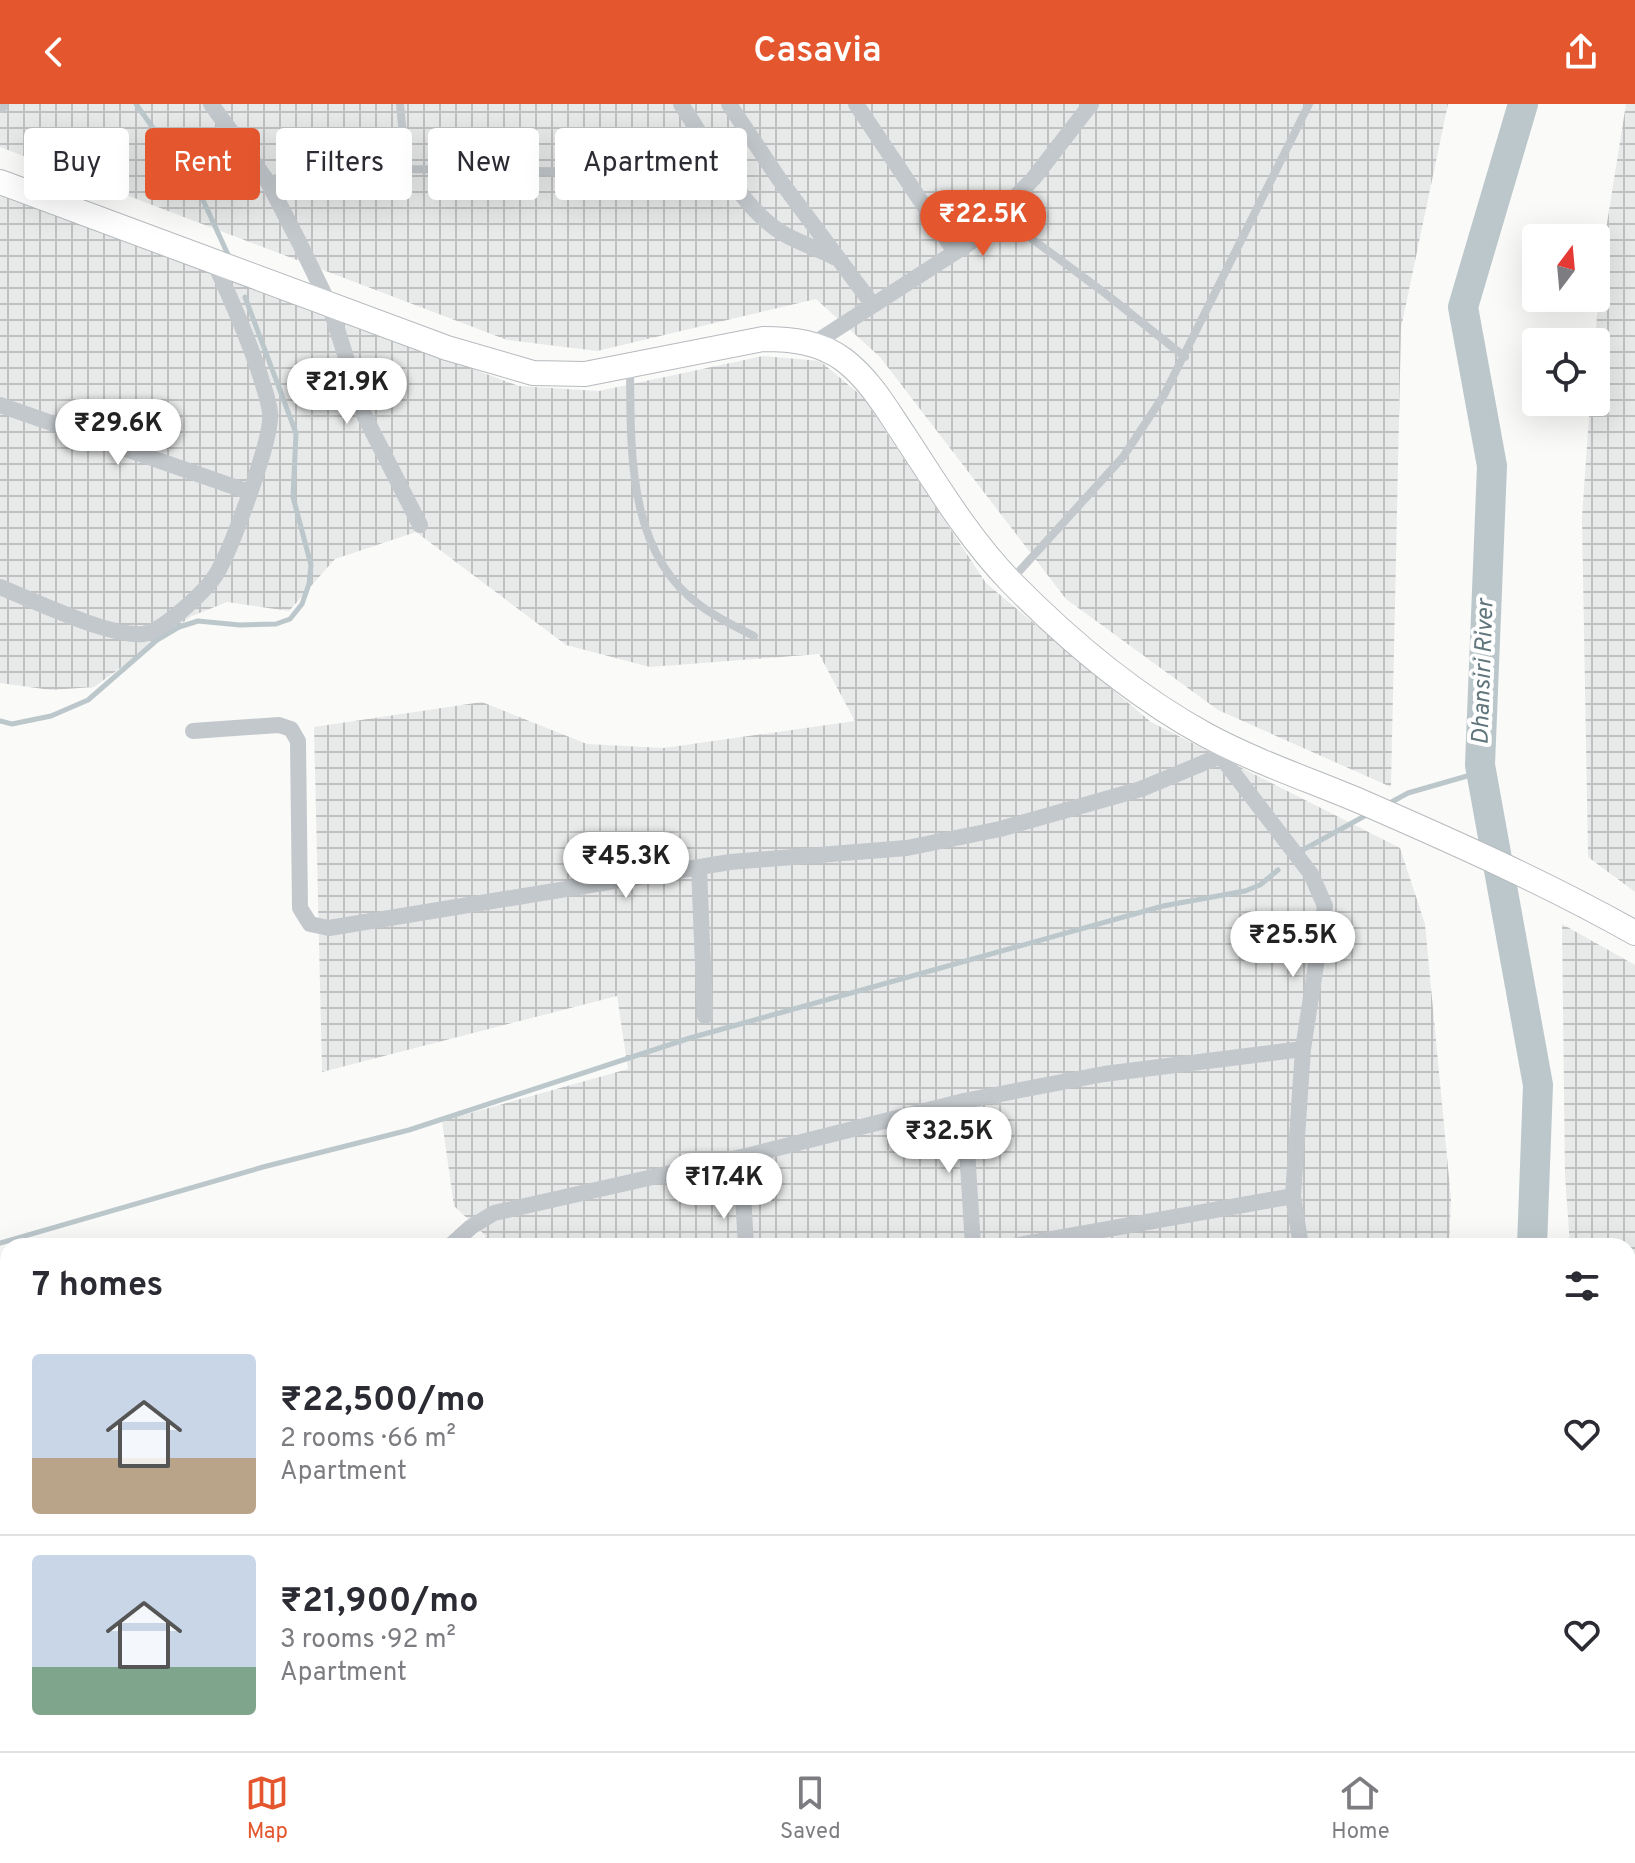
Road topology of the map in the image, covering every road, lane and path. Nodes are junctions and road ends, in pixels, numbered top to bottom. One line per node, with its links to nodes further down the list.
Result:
1 (211, 104): 13 (street)
2 (400, 104): 8 (lane)
3 (681, 104): 16 (street)
4 (729, 104): 16 (street)
5 (856, 104): 15 (street)
6 (1091, 104): 14 (street)
7 (1309, 104): 21 (lane)
8 (402, 128)
9 (412, 169): 10 (lane)
10 (555, 171)
11 (276, 178): 13 (lane)
12 (0, 182): 17 (main road)
13 (268, 182): 18 (street)
14 (1000, 215): 15 (street); 21 (lane)
15 (955, 252): 19 (street)
16 (838, 258): 19 (street)
17 (213, 260): 18 (main road); 24 (street)
18 (329, 304): 22 (main road); 25 (street)
19 (873, 305): 20 (street)
20 (813, 344): 22 (main road); 26 (main road)
21 (1185, 357): 26 (lane)
22 (630, 366): 28 (lane)
23 (0, 405): 24 (street)
24 (249, 492): 27 (street)
25 (420, 525)
26 (1010, 581): 30 (main road)
27 (0, 587)
28 (754, 636)
29 (193, 731): 32 (street)
30 (1205, 734): 31 (street); 33 (main road)
31 (1220, 756): 32 (street); 35 (street)
32 (699, 867): 34 (street)
33 (1635, 933)
34 (705, 1016)
35 (1303, 1049): 36 (street); 38 (street)
36 (964, 1101): 39 (street); 41 (street)
37 (743, 1195): 40 (street)
38 (1293, 1196): 42 (street); 43 (street)
39 (459, 1238)
40 (746, 1238)
41 (973, 1238)
42 (1058, 1238)
43 (1300, 1238)

